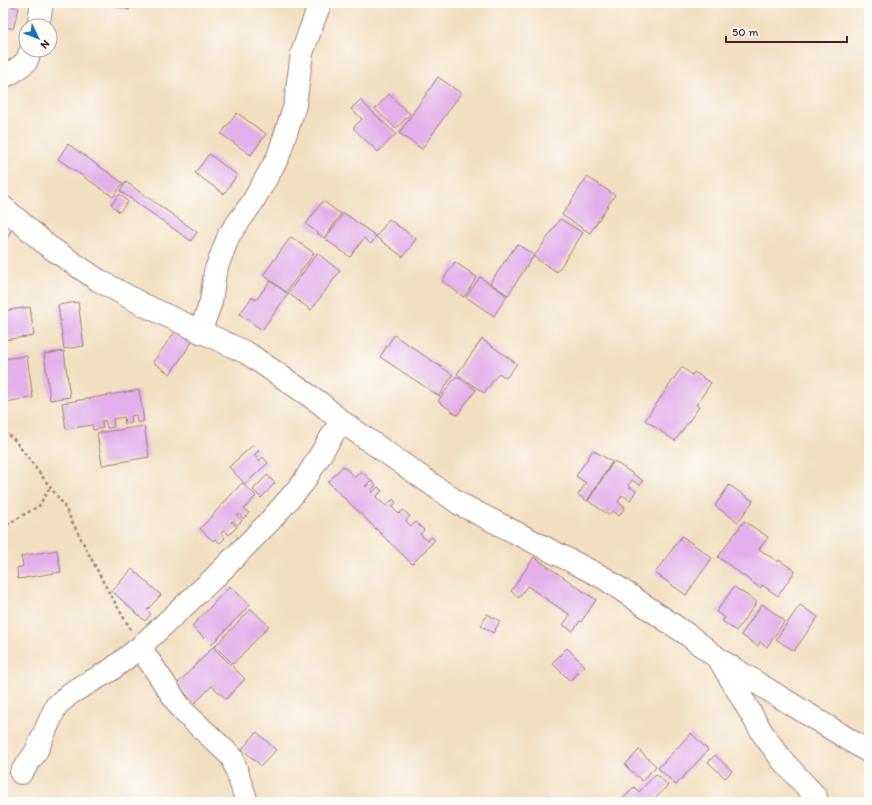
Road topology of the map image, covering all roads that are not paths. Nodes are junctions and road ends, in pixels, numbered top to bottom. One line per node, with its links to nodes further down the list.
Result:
1 (42, 3): 3 (street)
2 (320, 3): 7 (street)
3 (39, 18)
4 (28, 58): 5 (street)
5 (3, 77)
6 (3, 207): 7 (street)
7 (200, 332): 8 (street)
8 (341, 422): 9 (street); 10 (street)
9 (140, 647): 12 (street); 14 (street)
10 (720, 660): 11 (street); 13 (street)
11 (869, 752)
12 (21, 773)
13 (816, 798)
14 (247, 802)

